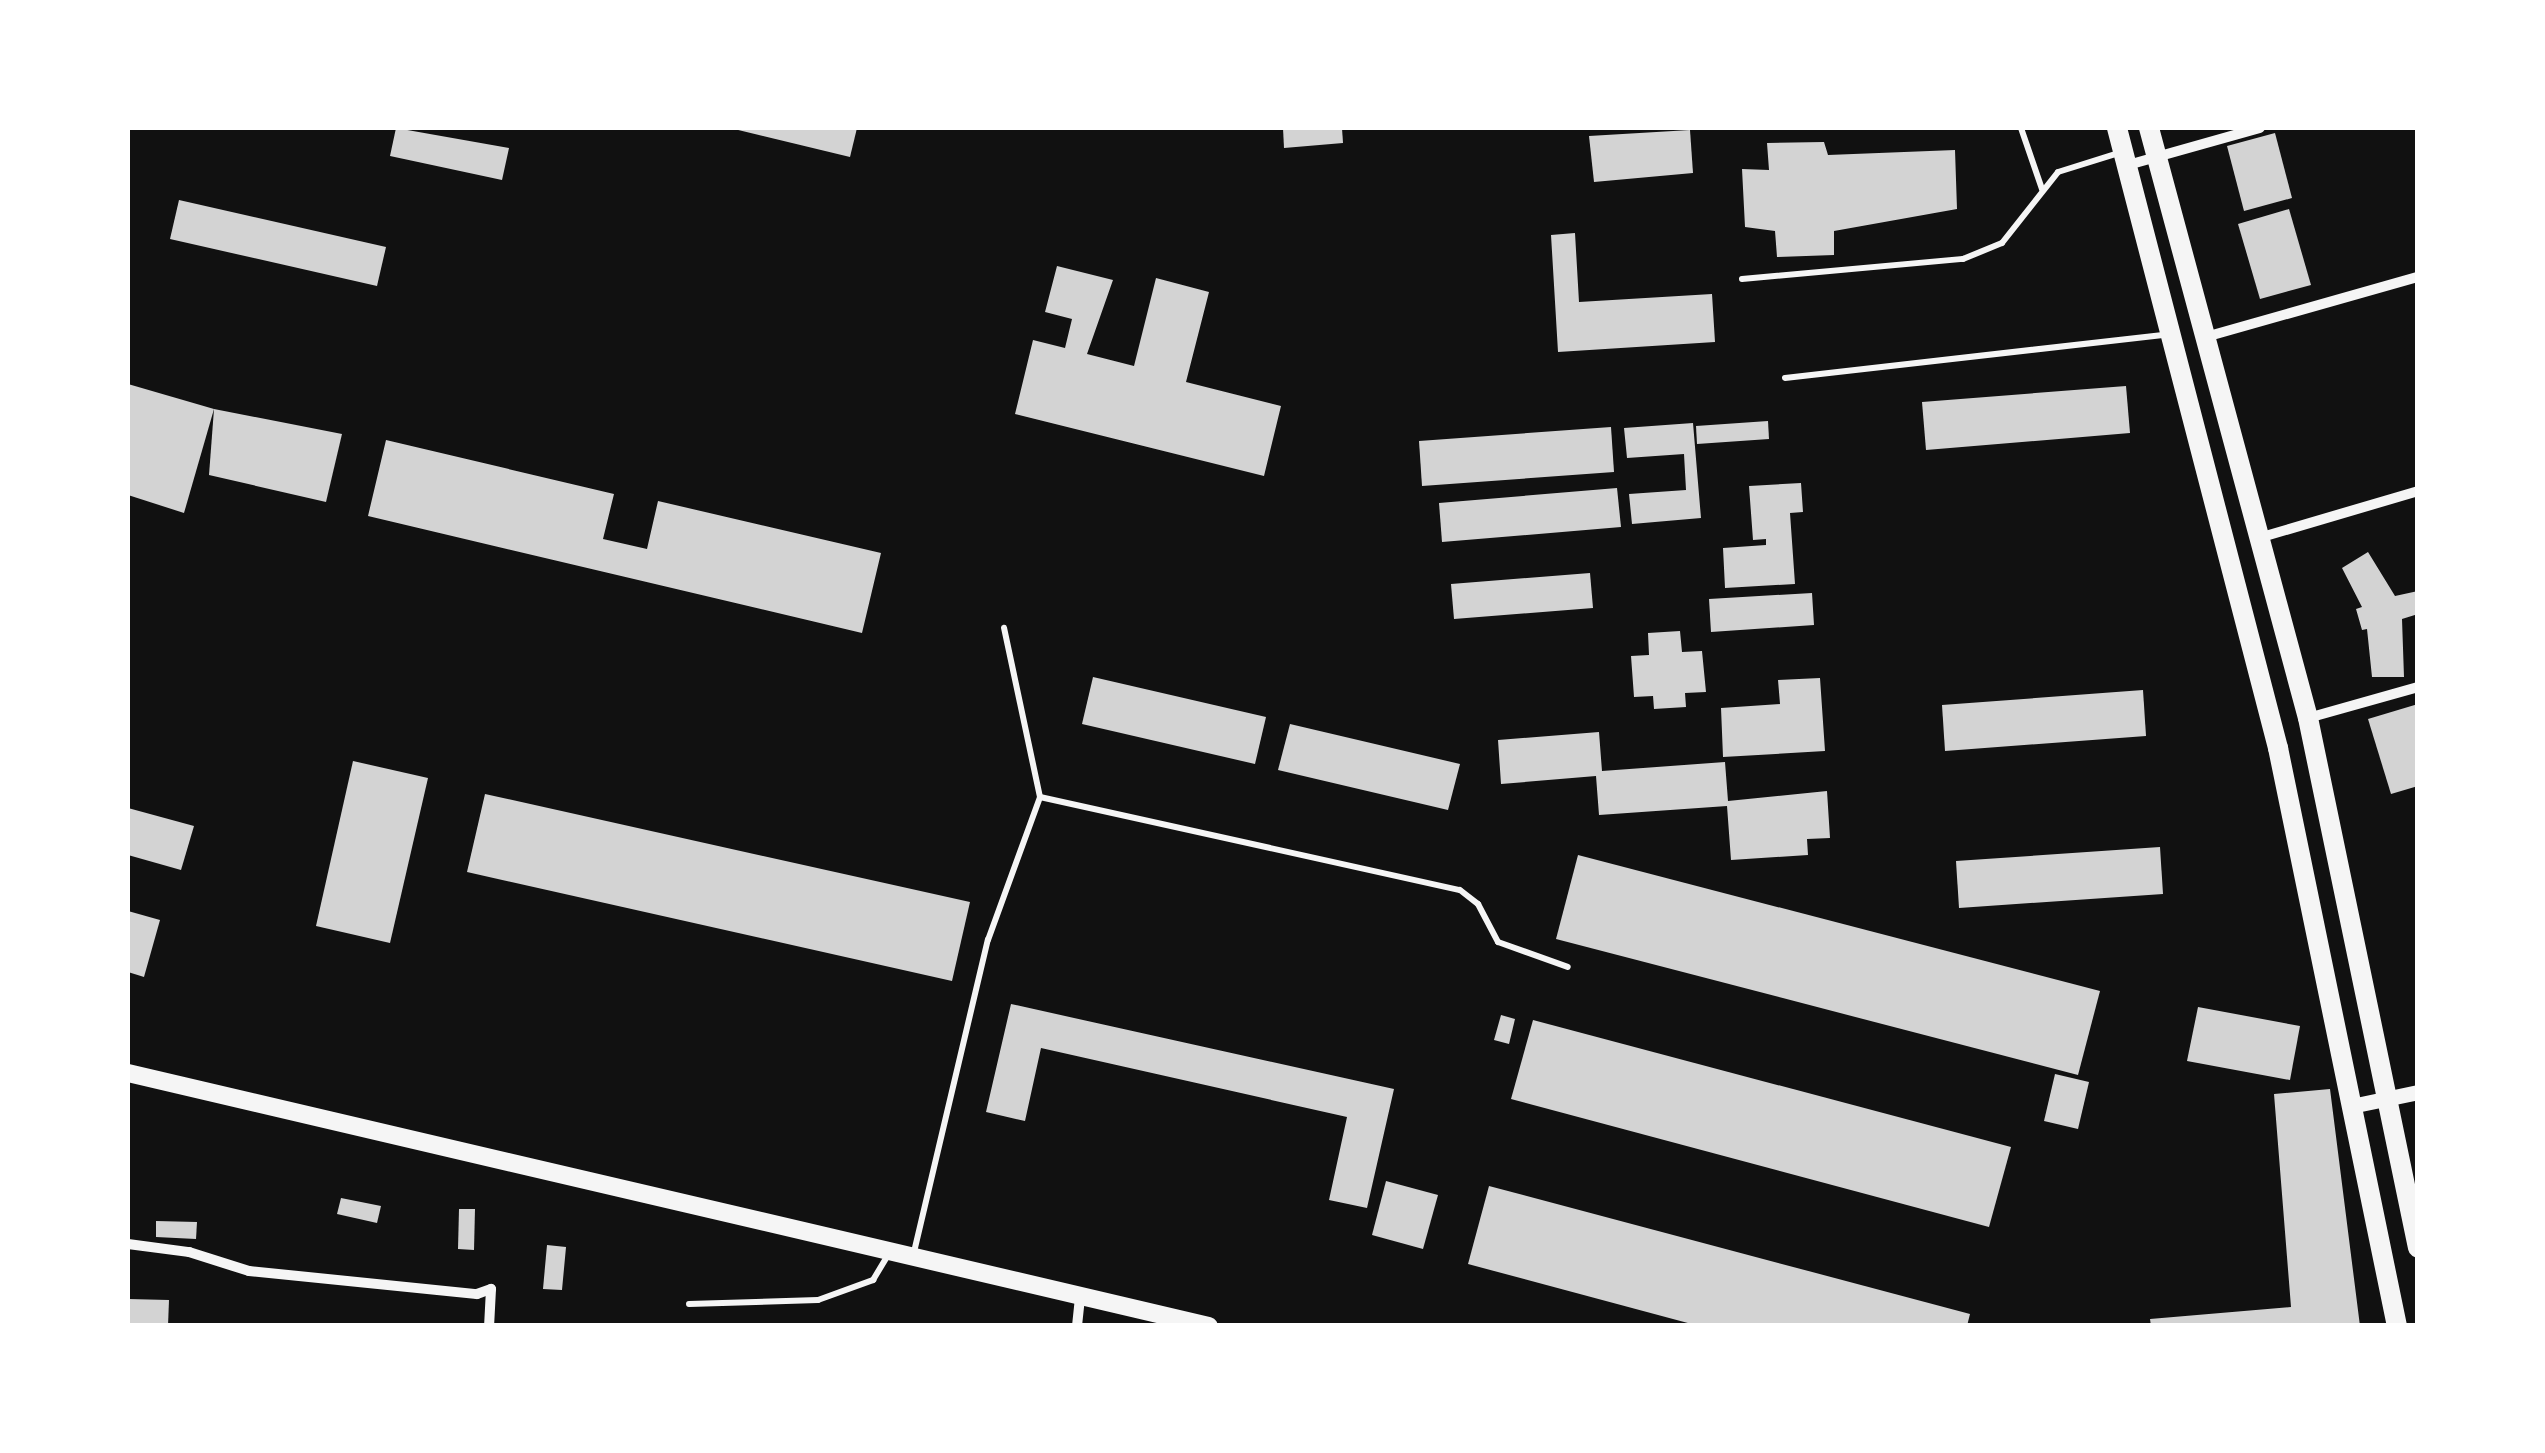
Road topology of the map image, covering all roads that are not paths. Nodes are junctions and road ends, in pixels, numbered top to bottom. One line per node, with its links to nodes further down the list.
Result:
1 (2021, 128): 7 (lane)
2 (2117, 128): 6 (main road)
3 (2149, 128): 5 (main road)
4 (2260, 128): 5 (street)
5 (2158, 157): 6 (street); 11 (main road)
6 (2126, 158): 7 (lane); 10 (main road)
7 (2042, 189): 9 (lane)
8 (2418, 277): 11 (street)
9 (1742, 279)
10 (2175, 333): 12 (lane); 23 (main road)
11 (2208, 336): 14 (main road)
12 (1784, 378)
13 (2418, 491): 14 (street)
14 (2262, 537): 17 (main road)
15 (1004, 628): 18 (lane)
16 (2418, 687): 17 (street)
17 (2308, 718): 22 (main road)
18 (1040, 797): 19 (lane); 27 (lane)
19 (1568, 967)
20 (128, 1073): 26 (main road)
21 (2418, 1092): 22 (street)
22 (2390, 1100): 23 (street); 25 (main road)
23 (2356, 1105): 33 (main road)
24 (128, 1244): 30 (street)
25 (2418, 1248)
26 (888, 1252): 27 (main road); 29 (lane)
27 (913, 1258): 28 (main road)
28 (1080, 1297): 31 (street); 32 (main road)
29 (689, 1304)
30 (489, 1326)
31 (1077, 1326)
32 (1210, 1326)
33 (2397, 1326)

